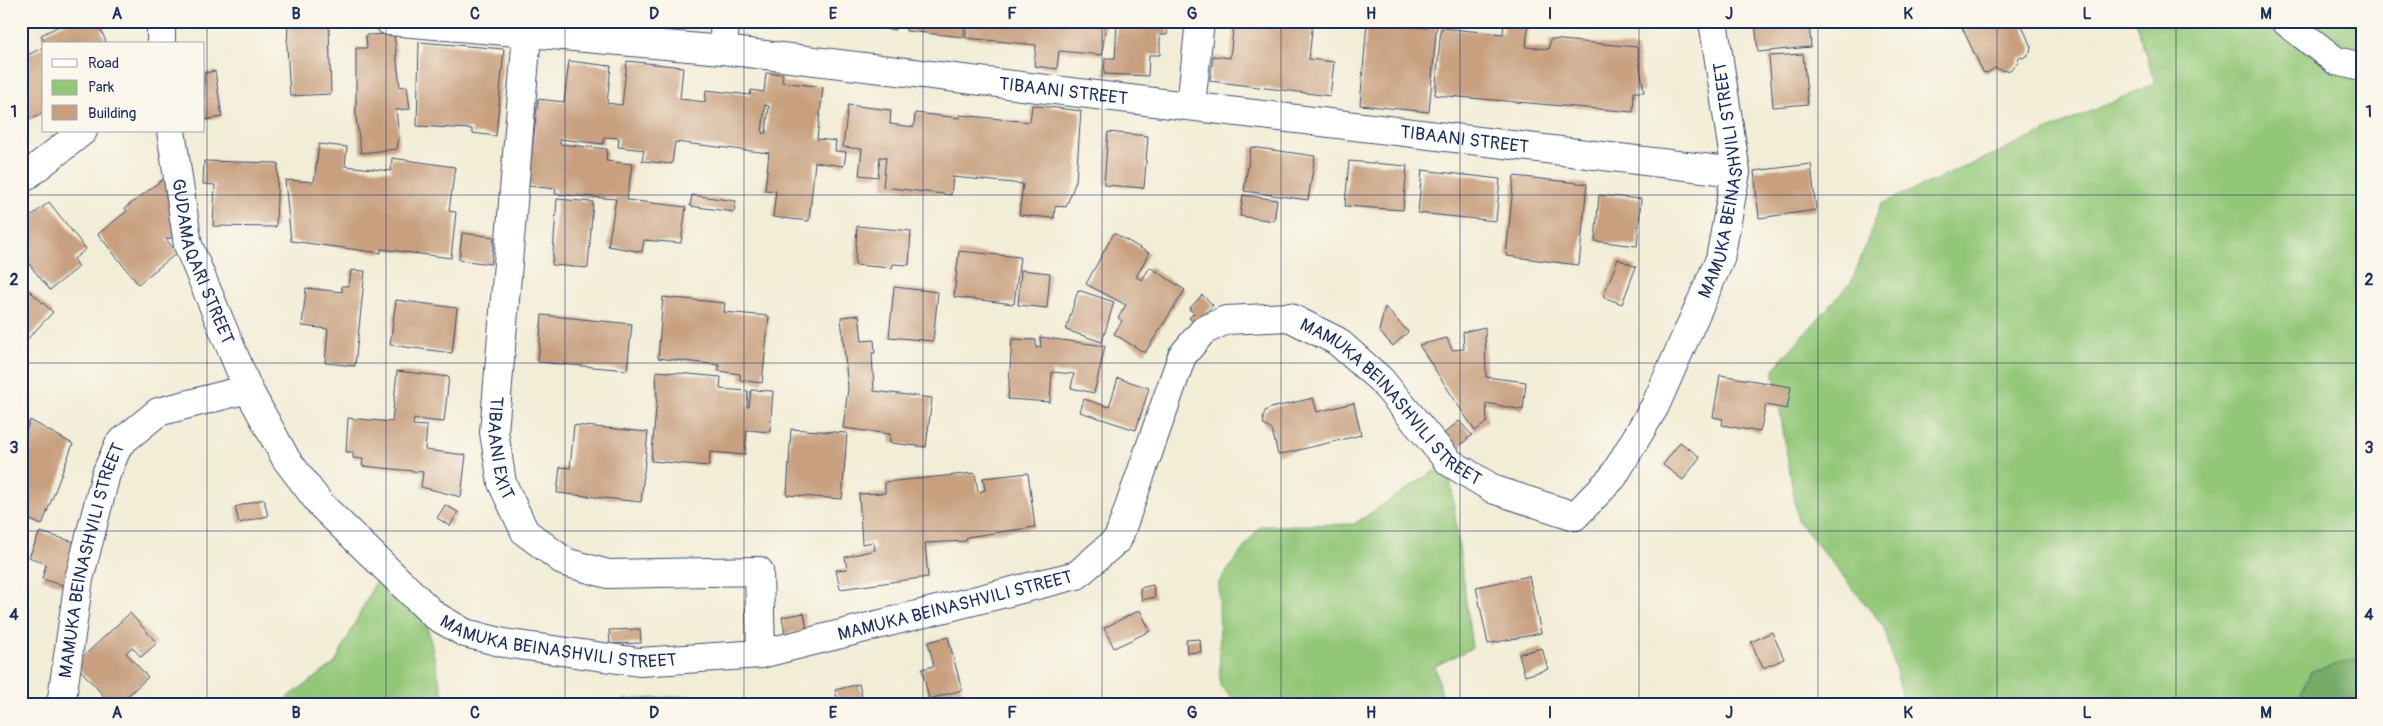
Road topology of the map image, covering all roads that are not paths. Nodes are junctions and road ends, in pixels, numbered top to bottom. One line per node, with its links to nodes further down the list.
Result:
1 (161, 21): 8 (street)
2 (389, 21): 7 (street, TIBAANI STREET)
3 (725, 21): 9 (street)
4 (1200, 21): 11 (street)
5 (1713, 21): 14 (street, MAMUKA BEINASHVILI STREET)
6 (2285, 21): 10 (street)
7 (527, 34): 9 (street, TIBAANI STREET); 17 (street, TIBAANI EXIT)
8 (161, 42)
9 (723, 50): 11 (street, TIBAANI STREET)
10 (2362, 67)
11 (1190, 105): 14 (street, TIBAANI STREET)
12 (82, 132): 15 (street)
13 (170, 132): 16 (street, GUDAMAQARI STREET)
14 (1736, 172): 17 (street, MAMUKA BEINASHVILI STREET)
15 (21, 180)
16 (248, 389): 17 (street, MAMUKA BEINASHVILI STREET); 18 (street, MAMUKA BEINASHVILI STREET)
17 (761, 654)
18 (62, 705)

